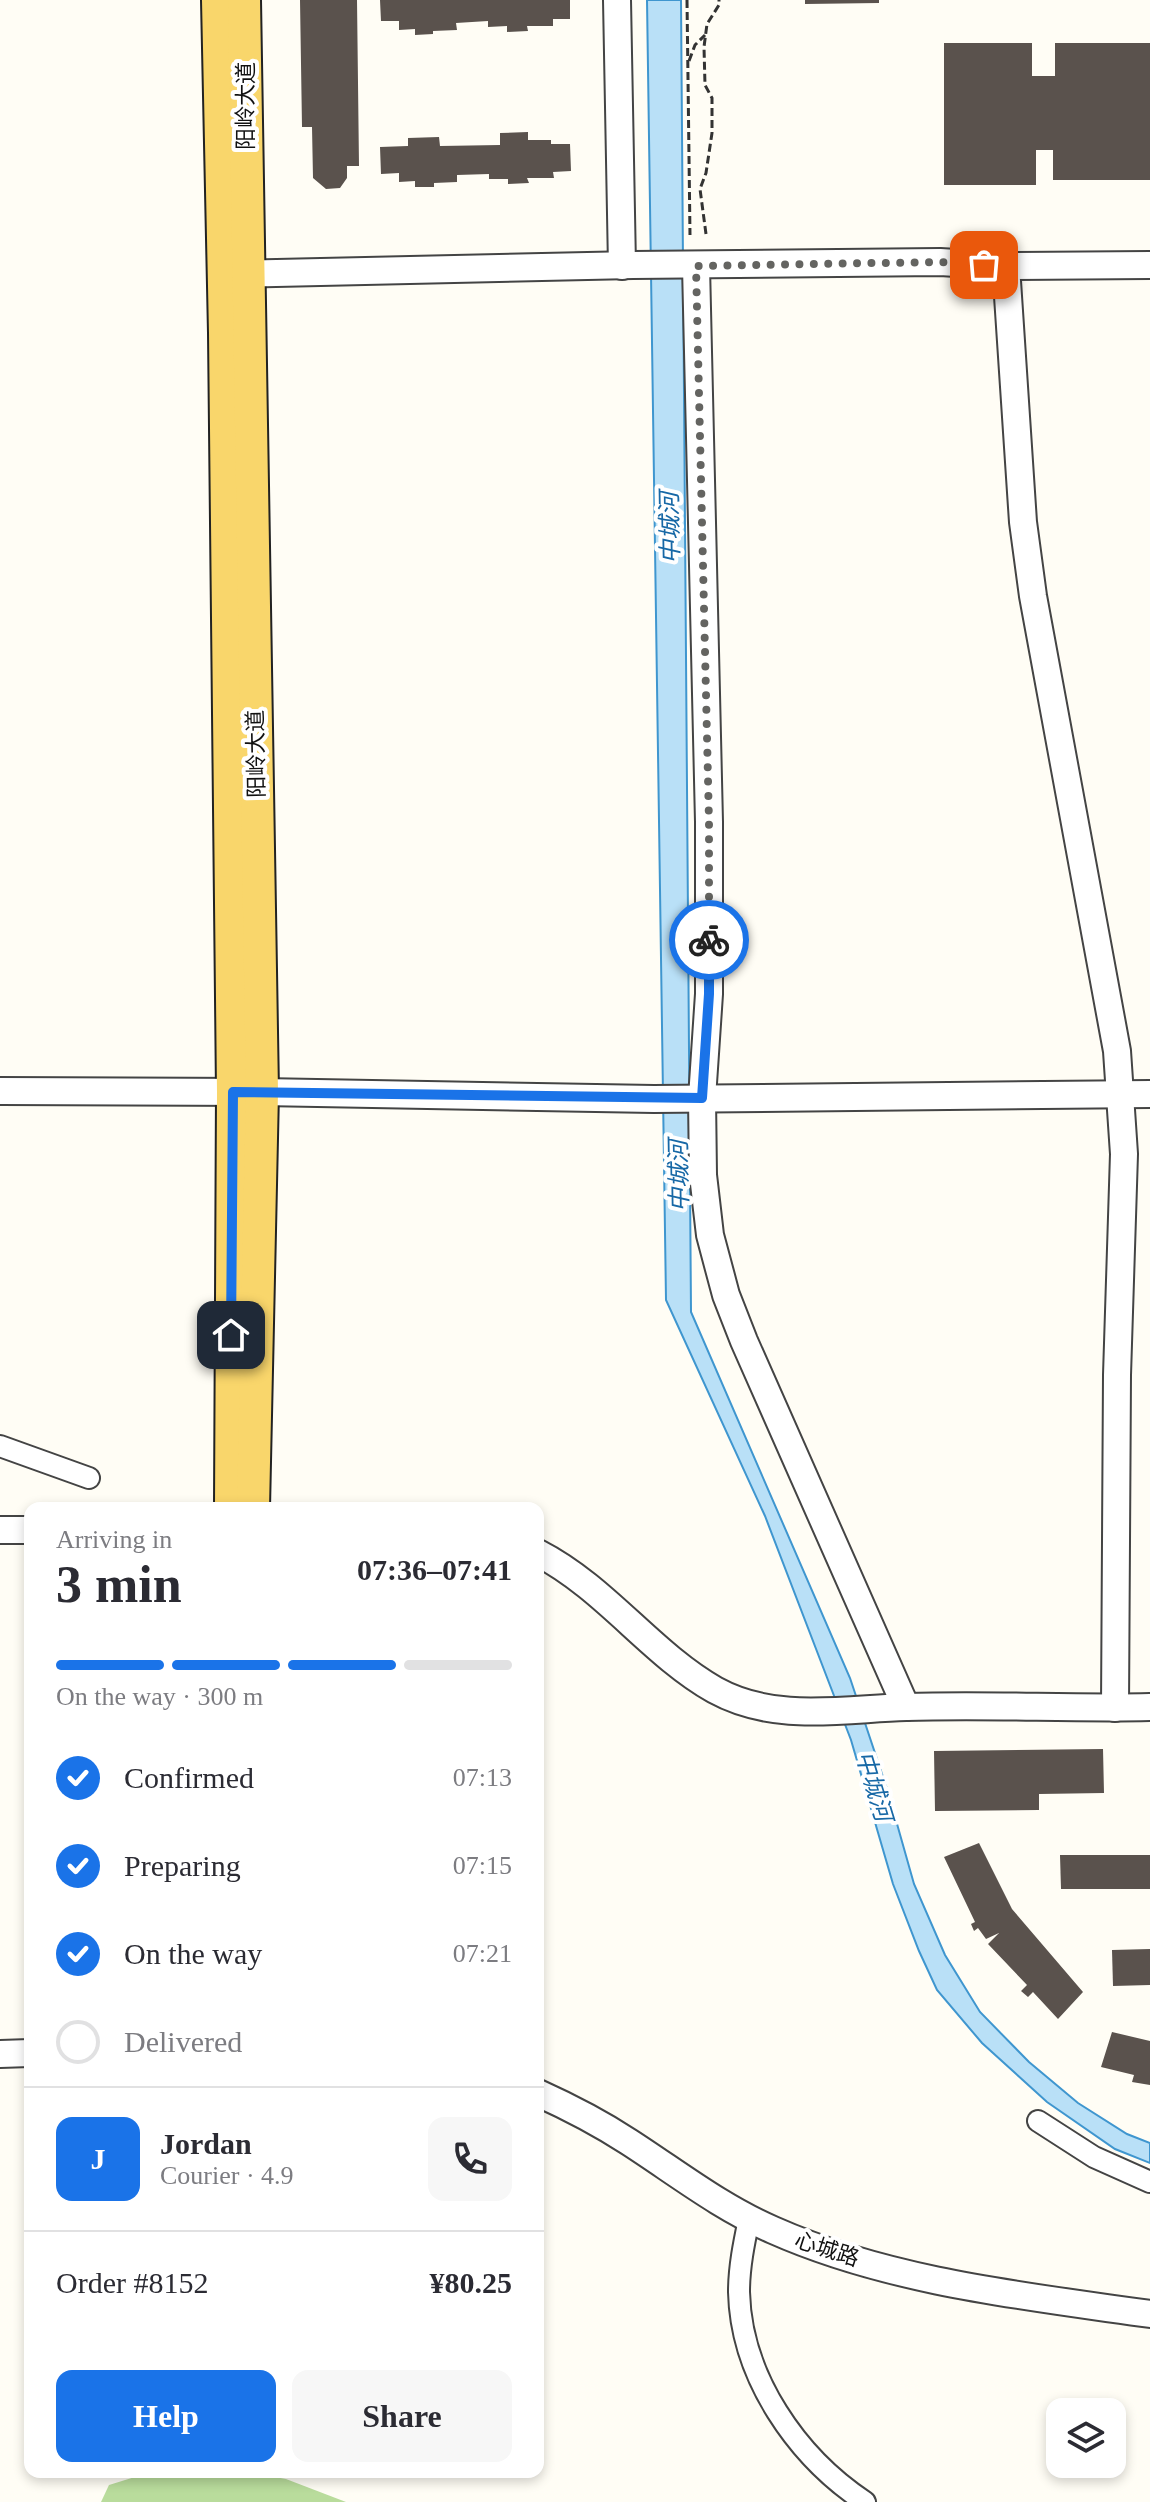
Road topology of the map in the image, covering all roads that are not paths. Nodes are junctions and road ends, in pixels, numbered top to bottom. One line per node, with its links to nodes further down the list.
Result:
1 (218, 0): 8 (main road, 阳岭大道)
2 (244, 0): 8 (main road, 阳岭大道)
3 (617, 0): 5 (street)
4 (1150, 265): 7 (street)
5 (628, 266): 6 (street); 8 (street)
6 (696, 266): 7 (street); 13 (street)
7 (1006, 266): 11 (street)
8 (235, 274): 10 (main road, 阳岭大道)
9 (0, 1091): 10 (street)
10 (248, 1092): 13 (street); 16 (main road, 阳岭大道); 17 (main road, 阳岭大道)
11 (1121, 1094): 12 (street); 13 (street); 23 (street)
12 (1150, 1094)
13 (702, 1098): 21 (street)
14 (0, 1446): 15 (street)
15 (89, 1478)
16 (231, 1502)
17 (253, 1502)
18 (0, 1530): 19 (street)
19 (24, 1530)
20 (544, 1556): 21 (street)
21 (906, 1707): 23 (street)
22 (1150, 1707): 23 (street)
23 (1115, 1708)
24 (24, 2053): 25 (street)
25 (0, 2054)
26 (544, 2096): 29 (street, 心城路)
27 (1038, 2121): 28 (street)
28 (1150, 2182)
29 (749, 2219): 30 (street, 心城路); 31 (street)
30 (1150, 2314)
31 (865, 2502)

